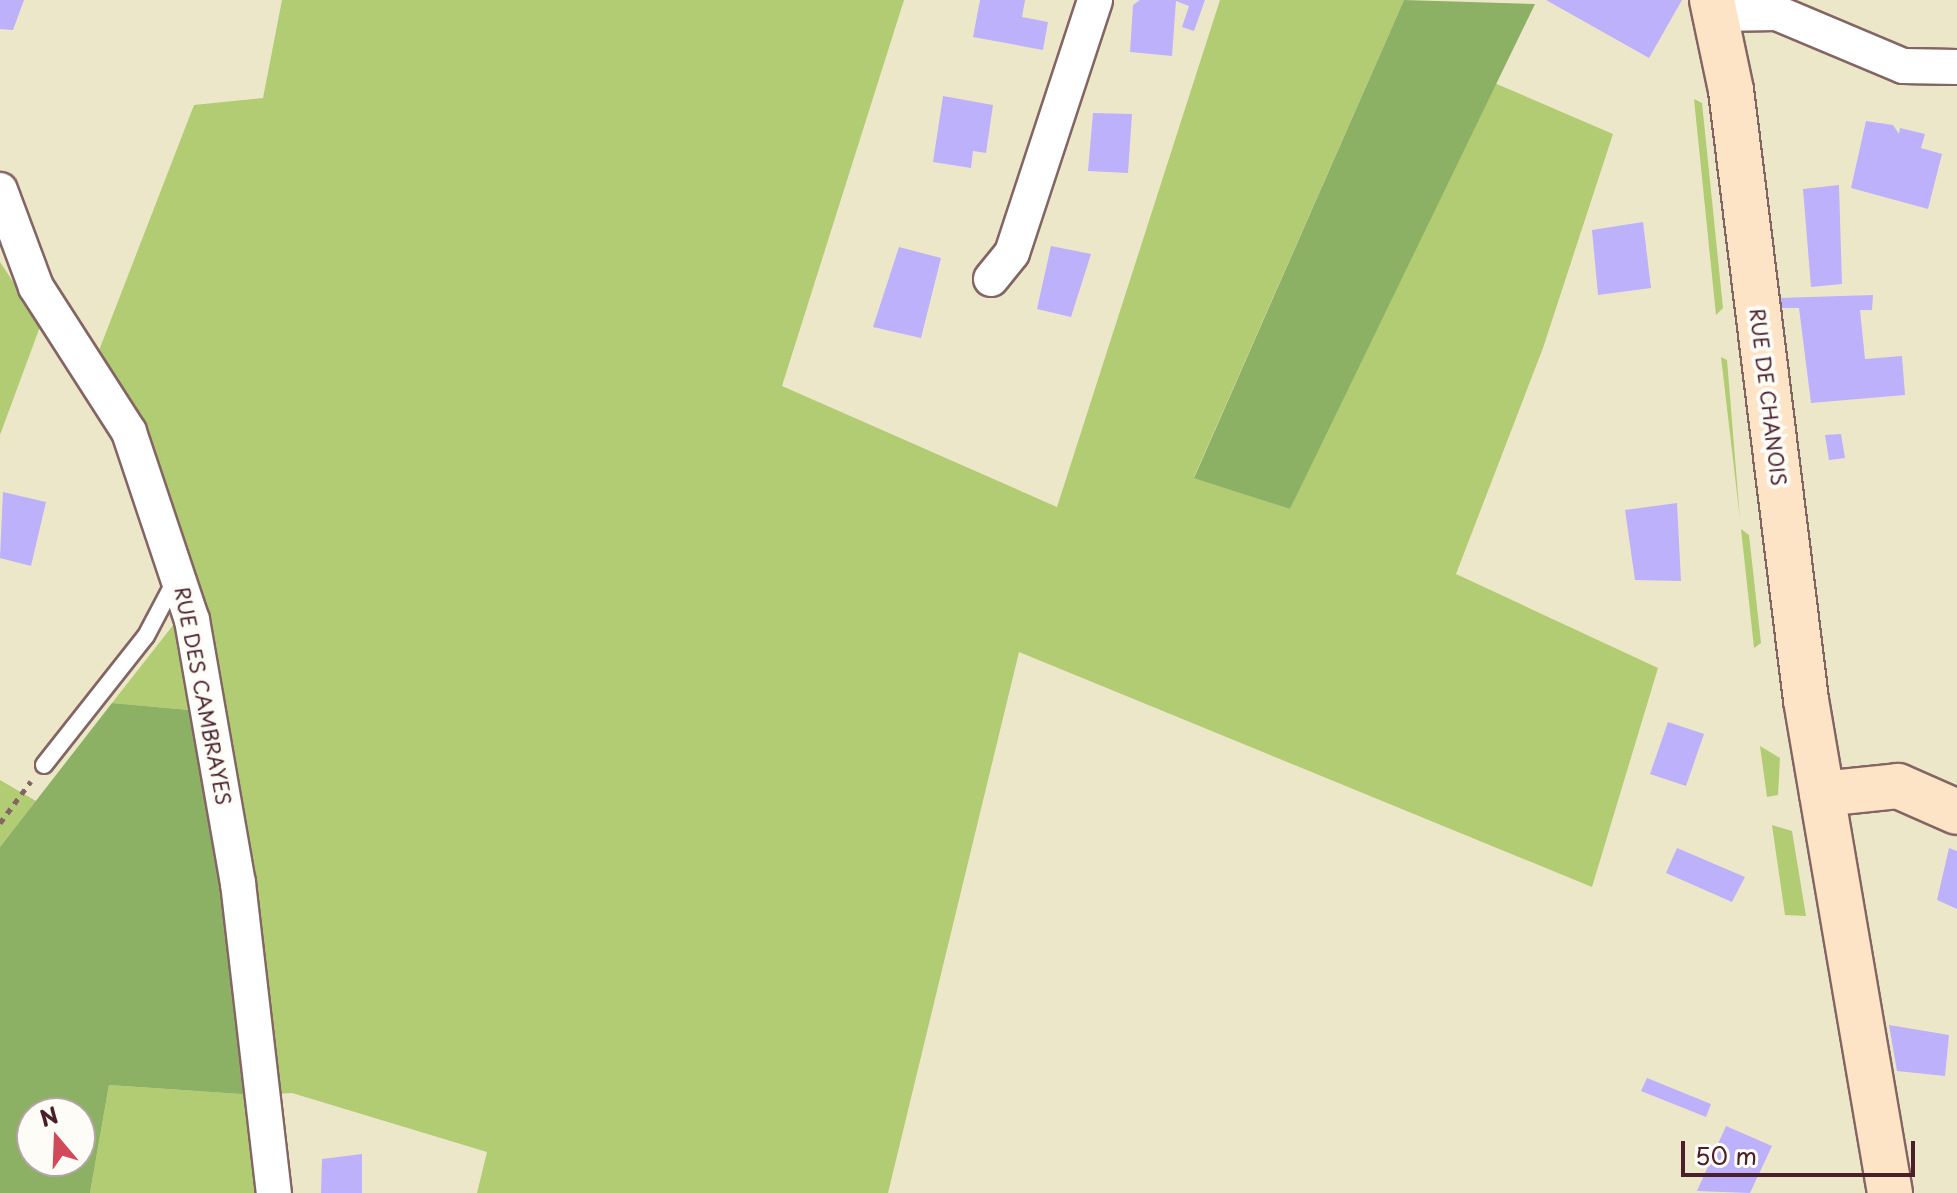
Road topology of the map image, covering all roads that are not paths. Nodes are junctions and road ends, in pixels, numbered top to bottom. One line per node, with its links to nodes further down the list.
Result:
1 (1095, 0): 5 (street)
2 (1714, 7): 3 (street); 8 (street, RUE DE CHANOIS)
3 (1957, 67)
4 (0, 190): 6 (street, RUE DES CAMBRAYES)
5 (991, 279)
6 (179, 574): 7 (lane); 10 (street, RUE DES CAMBRAYES)
7 (44, 765)
8 (1822, 794): 9 (street); 11 (street, RUE DE CHANOIS)
9 (1957, 812)
10 (274, 1193)
11 (1890, 1193)

